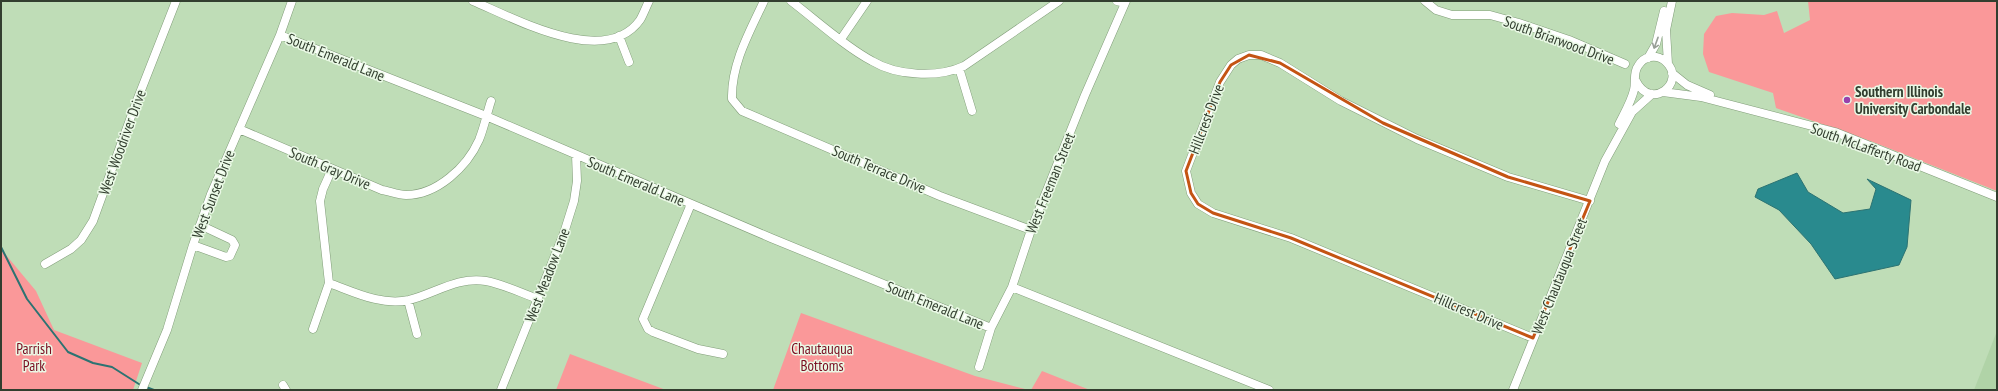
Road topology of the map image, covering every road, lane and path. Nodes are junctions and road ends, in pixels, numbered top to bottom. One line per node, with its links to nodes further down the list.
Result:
1 (176, 1): 40 (street, West Woodriver Drive)
2 (292, 1): 14 (street, West Sunset Drive)
3 (474, 1): 15 (street)
4 (648, 1): 15 (street)
5 (764, 1): 38 (street, South Terrace Drive)
6 (791, 1): 16 (street)
7 (867, 1): 16 (street)
8 (1060, 1): 21 (street)
9 (1117, 1): 13 (street)
10 (1426, 1): 19 (street, South Briarwood Drive)
11 (1668, 1): 17 (street, West Chautauqua Street, one-way to 17)
12 (1672, 1): 20 (street)
13 (1126, 2): 38 (street, West Freeman Street)
14 (280, 35): 29 (street, South Emerald Lane); 30 (street, West Sunset Drive)
15 (619, 36): 18 (street)
16 (841, 39): 21 (street)
17 (1648, 58): 20 (street); 23 (street, West Chautauqua Street)
18 (629, 62)
19 (1625, 64)
20 (1668, 64): 22 (street)
21 (960, 68): 28 (street)
22 (1672, 73): 24 (street); 27 (street, South McLafferty Road)
23 (1636, 81): 25 (street); 32 (street, West Chautauqua Street)
24 (1662, 92): 25 (street); 27 (street, South McLafferty Road)
25 (1652, 94): 32 (street, West Chautauqua Street)
26 (491, 101): 29 (street)
27 (1733, 105): 34 (street, South McLafferty Road)
28 (972, 111)
29 (486, 116): 31 (street, South Emerald Lane); 33 (street, South Gray Drive)
30 (239, 129): 33 (street, South Gray Drive); 37 (street, West Sunset Drive)
31 (576, 155): 36 (street, South Emerald Lane); 43 (street, West Meadow Lane)
32 (1605, 162): 35 (street, West Chautauqua Street)
33 (332, 169): 41 (street)
34 (1997, 197)
35 (1590, 201): 48 (street, West Chautauqua Street); 48 (street, Hillcrest Drive)
36 (691, 204): 45 (street, South Emerald Lane); 49 (street)
37 (200, 225): 39 (street, West Sunset Drive); 39 (street)
38 (1031, 230): 42 (street, West Freeman Street)
39 (193, 245): 51 (street, West Sunset Drive)
40 (45, 264)
41 (329, 283): 44 (street); 46 (street)
42 (1012, 287): 45 (street, West Freeman Street); 53 (street)
43 (538, 299): 44 (street); 52 (street, West Meadow Lane)
44 (408, 300): 47 (street)
45 (991, 328): 50 (street, West Freeman Street)
46 (312, 329)
47 (417, 334)
48 (1534, 338): 54 (street, West Chautauqua Street)
49 (723, 354)
50 (979, 367)
51 (142, 390)
52 (501, 390)
53 (1269, 390)
54 (1513, 390)

